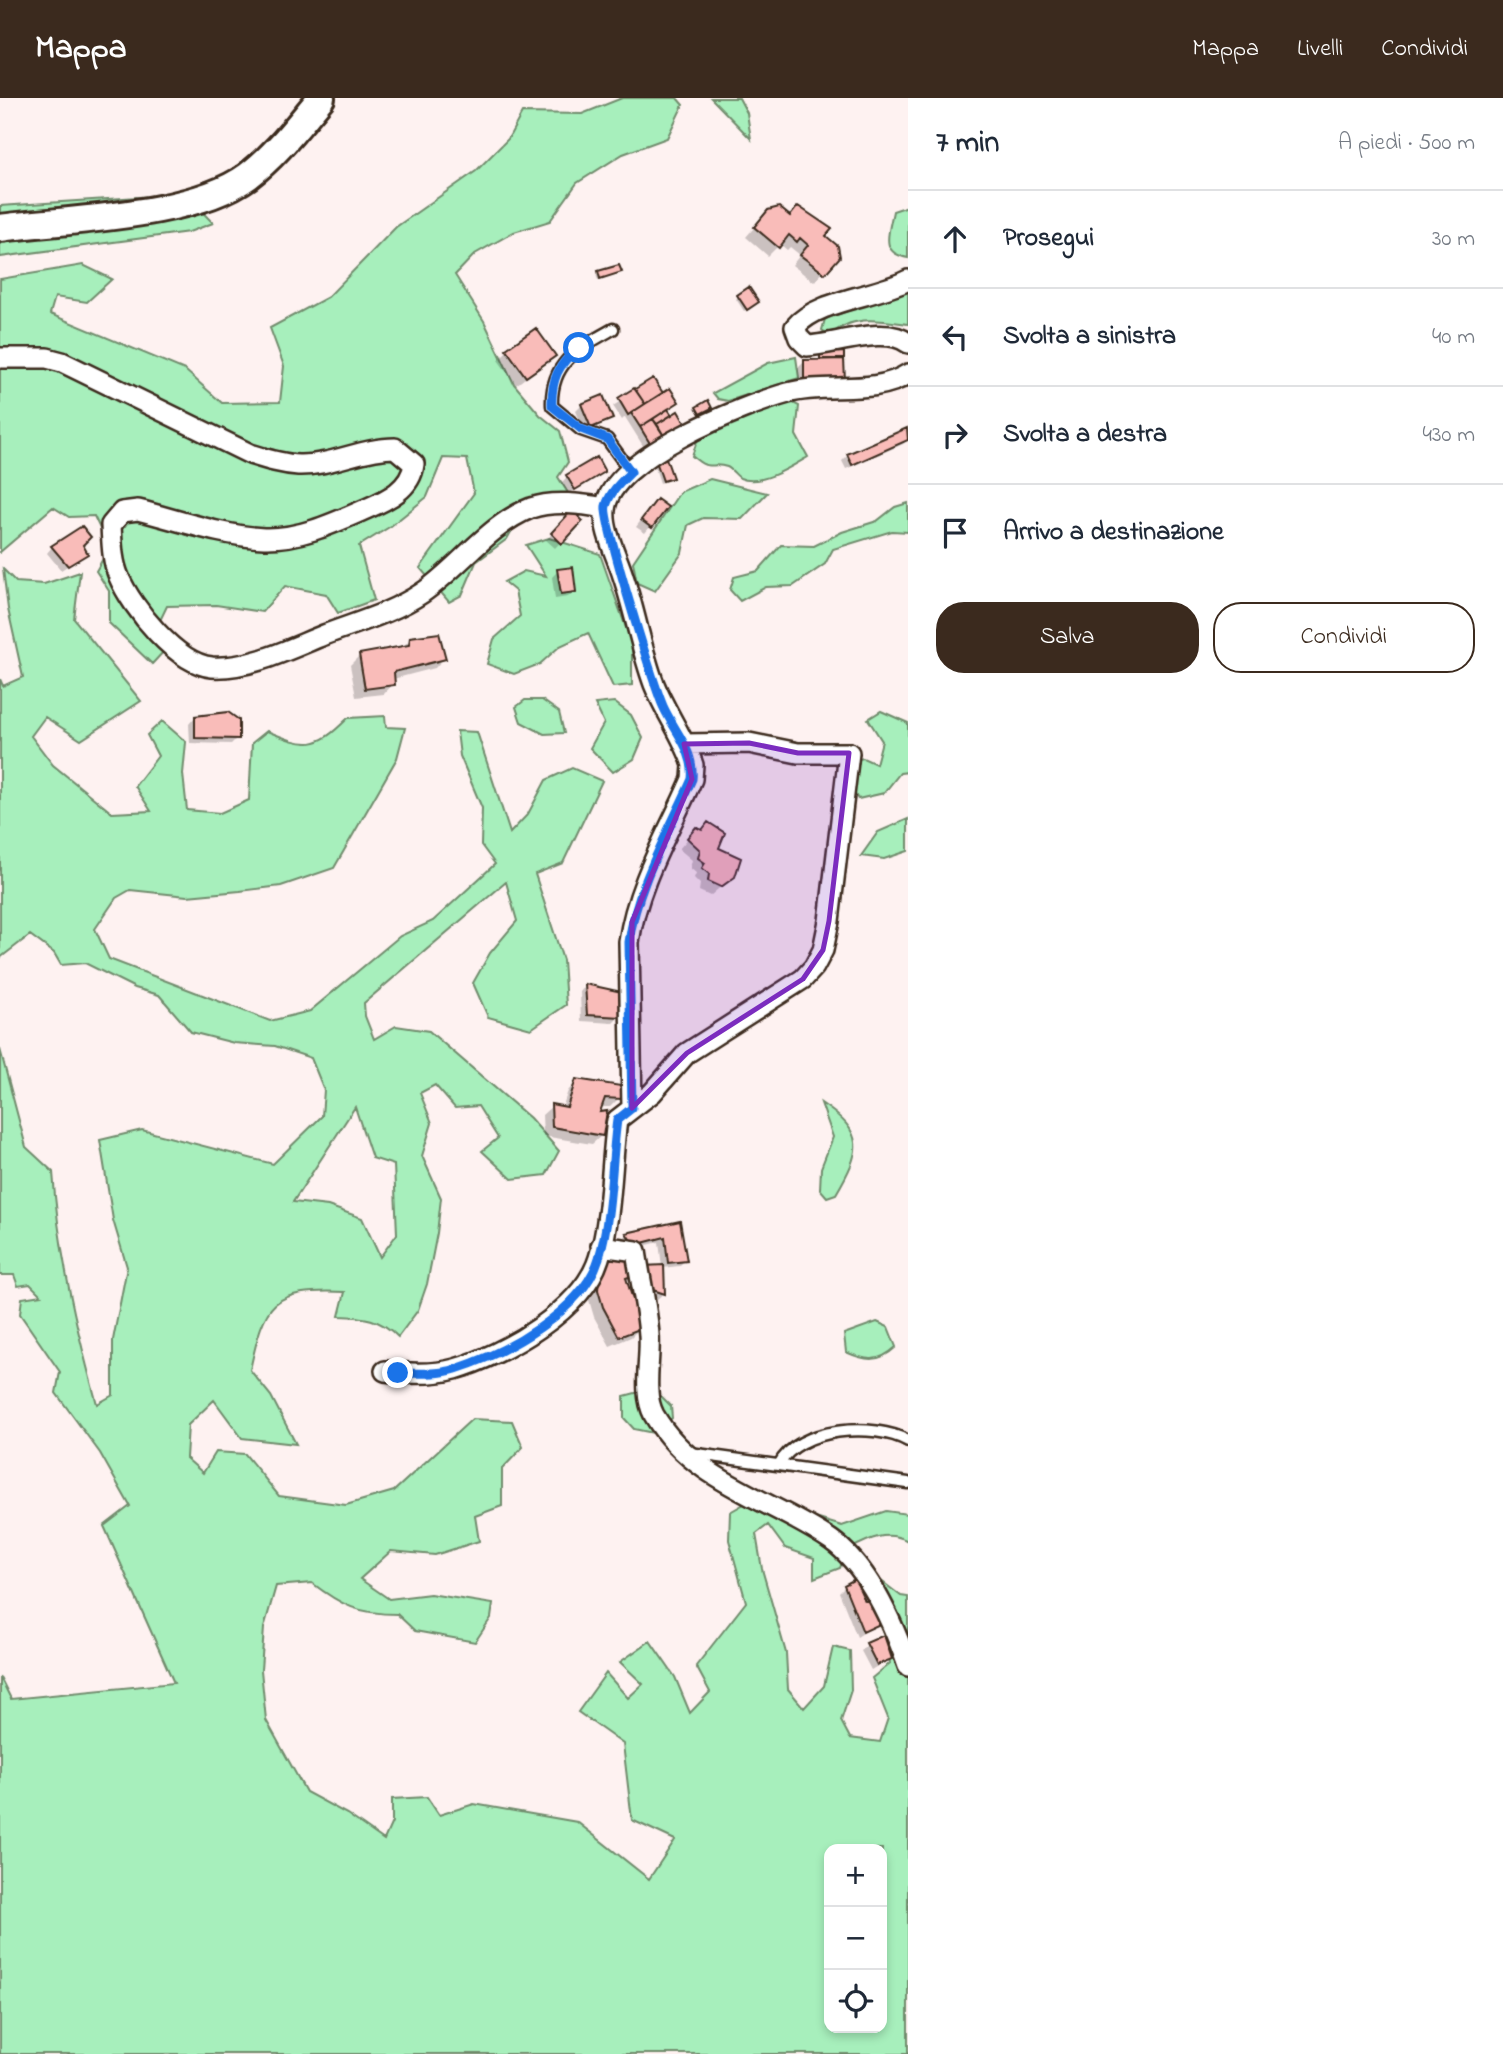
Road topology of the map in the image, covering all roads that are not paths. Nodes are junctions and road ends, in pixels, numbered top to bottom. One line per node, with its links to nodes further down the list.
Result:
1 (321, 98): 2 (main road)
2 (0, 228)
3 (908, 280): 5 (street)
4 (613, 329): 8 (lane)
5 (908, 343)
6 (0, 358): 9 (street)
7 (908, 374): 8 (street)
8 (631, 472): 9 (street)
9 (605, 508): 10 (street)
10 (684, 744): 11 (street); 11 (street)
11 (632, 1108): 12 (street)
12 (601, 1246): 13 (street); 15 (street)
13 (385, 1371)
14 (908, 1441): 16 (lane)
15 (685, 1452): 16 (lane); 18 (street)
16 (779, 1465): 17 (lane)
17 (908, 1483)
18 (908, 1666)

